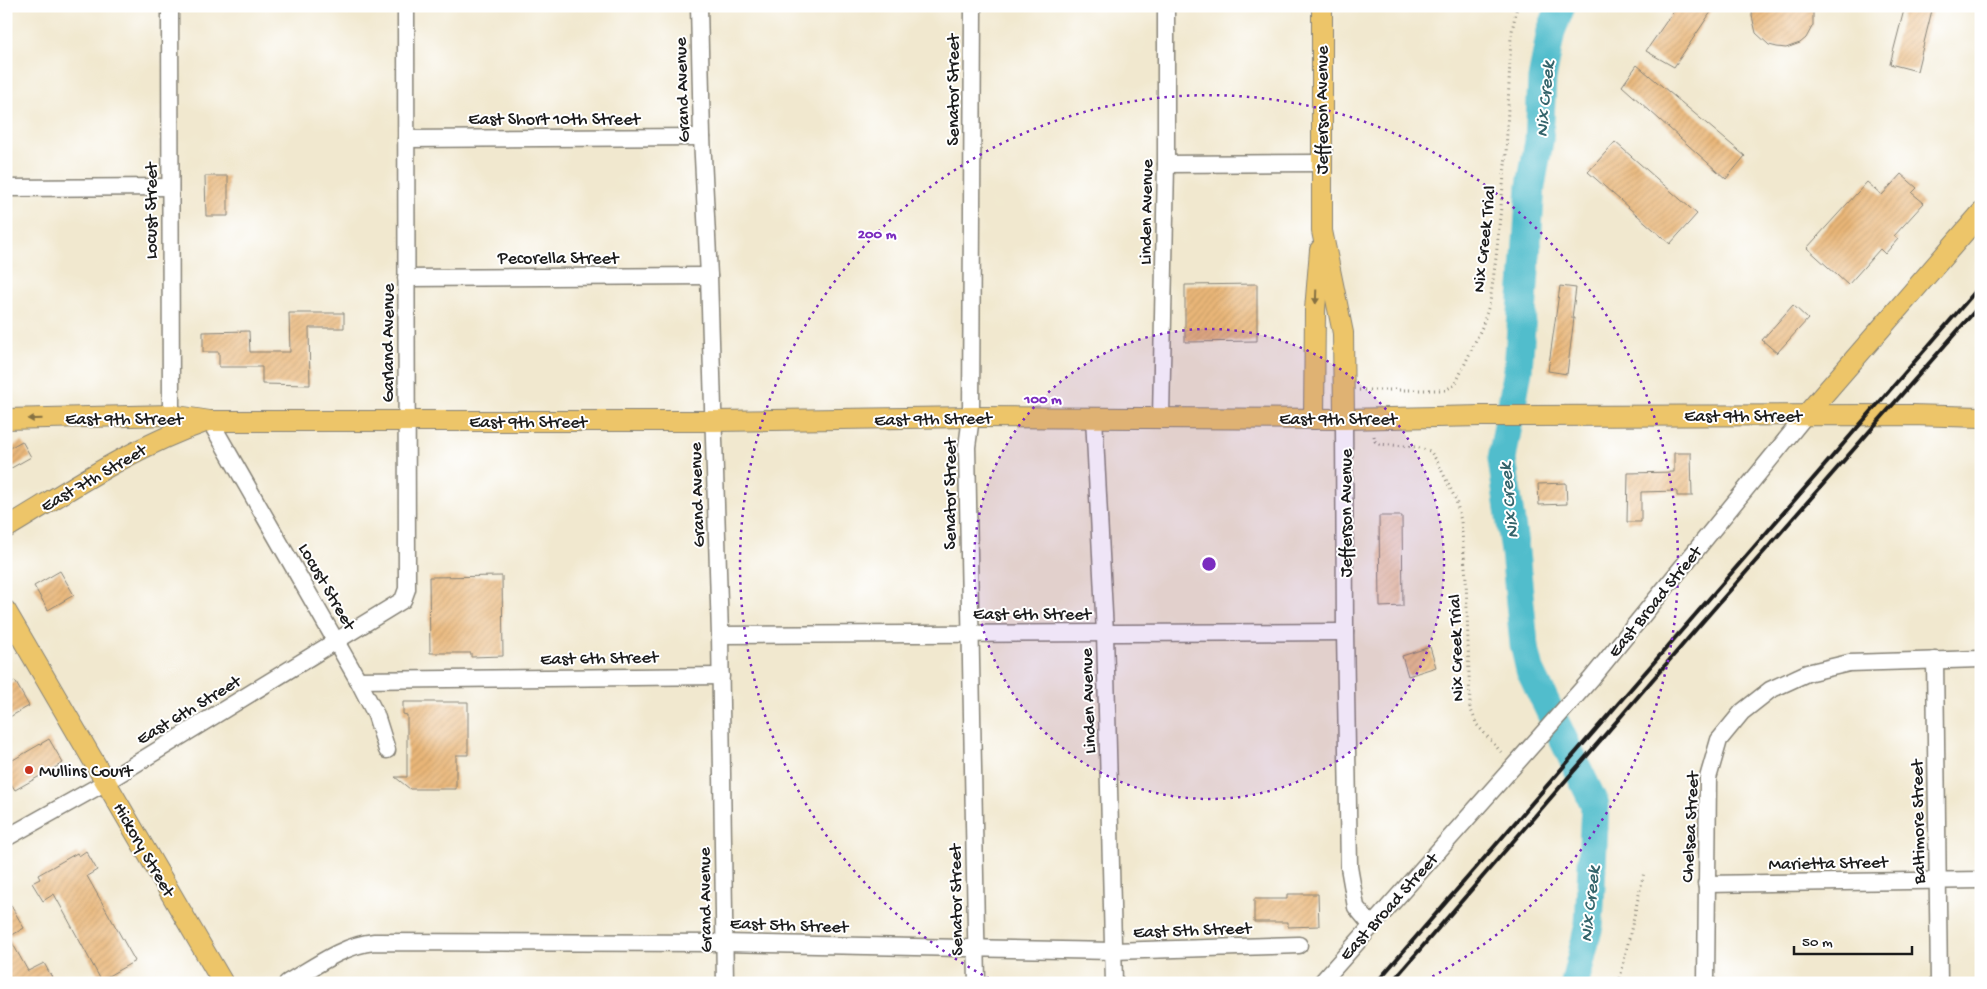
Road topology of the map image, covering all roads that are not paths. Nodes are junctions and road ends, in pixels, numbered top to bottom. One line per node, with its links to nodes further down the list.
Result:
1 (170, 6): 11 (street, Locust Street)
2 (406, 6): 8 (street, Garland Avenue)
3 (699, 6): 7 (street, Grand Avenue)
4 (973, 6): 20 (street, Senator Street)
5 (1166, 6): 10 (street, Linden Avenue)
6 (1322, 6): 9 (main road, Jefferson Avenue)
7 (702, 137): 8 (street, East Short 10th Street); 15 (street, Grand Avenue)
8 (406, 139): 16 (street, Garland Avenue)
9 (1321, 163): 10 (street); 14 (main road, Jefferson Avenue)
10 (1166, 164): 22 (street, Linden Avenue)
11 (170, 187): 12 (street); 17 (street, Locust Street)
12 (6, 188)
13 (1981, 214): 18 (main road, East Broad Street)
14 (1322, 231): 23 (main road, one-way to 23); 24 (main road, Jefferson Avenue)
15 (710, 276): 16 (street, Pecorella Street); 28 (street, Grand Avenue)
16 (406, 278): 26 (street, Garland Avenue)
17 (171, 415): 25 (main road, East 9th Street, one-way to 25); 27 (main road, East 9th Street)
18 (1806, 415): 19 (main road, East 9th Street); 24 (main road, East 9th Street); 46 (street, East Broad Street)
19 (1981, 416)
20 (971, 417): 21 (main road, East 9th Street); 28 (main road, East 9th Street); 33 (street, Senator Street)
21 (1094, 418): 22 (main road, East 9th Street); 32 (street, Linden Avenue)
22 (1161, 418): 23 (main road, East 9th Street)
23 (1314, 418): 24 (main road, East 9th Street)
24 (1344, 419): 31 (street, Jefferson Avenue)
25 (6, 420)
26 (407, 420): 27 (main road, East 9th Street); 28 (main road, East 9th Street); 35 (street, Garland Avenue)
27 (210, 421): 29 (main road, East 7th Street); 35 (street, Locust Street)
28 (714, 421): 34 (street, Grand Avenue)
29 (6, 528)
30 (6, 611): 41 (main road, Hickory Street)
31 (1345, 632): 32 (street, East 6th Street); 46 (street, Jefferson Avenue)
32 (1105, 633): 33 (street, East 6th Street); 50 (street, Linden Avenue)
33 (970, 634): 34 (street, East 6th Street); 49 (street, Senator Street)
34 (720, 635): 38 (street, Grand Avenue)
35 (337, 642): 39 (street, Locust Street); 41 (street, East 6th Street)
36 (1935, 660): 37 (street, Chelsea Street); 44 (street, Baltimore Street); 45 (street, Chelsea Street)
37 (1981, 660)
38 (721, 676): 39 (street, East 6th Street); 47 (street, Grand Avenue)
39 (358, 680): 40 (street, Locust Street)
40 (387, 750)
41 (106, 782): 42 (street, East 6th Street); 51 (main road, Hickory Street)
42 (6, 838)
43 (1981, 880): 44 (street, Marietta Street)
44 (1937, 881): 45 (street, Marietta Street); 58 (street, Baltimore Street)
45 (1706, 884): 57 (street, Chelsea Street)
46 (1371, 925): 56 (street, East Broad Street)
47 (724, 943): 49 (street, East 5th Street); 52 (street, East 5th Street); 53 (street, Grand Avenue)
48 (1299, 945): 50 (street, East 5th Street)
49 (976, 949): 50 (street, East 5th Street); 54 (street, Senator Street)
50 (1113, 951): 55 (street, Linden Avenue)
51 (223, 983)
52 (287, 983)
53 (725, 983)
54 (977, 983)
55 (1114, 983)
56 (1321, 983)
57 (1706, 983)
58 (1939, 983)

